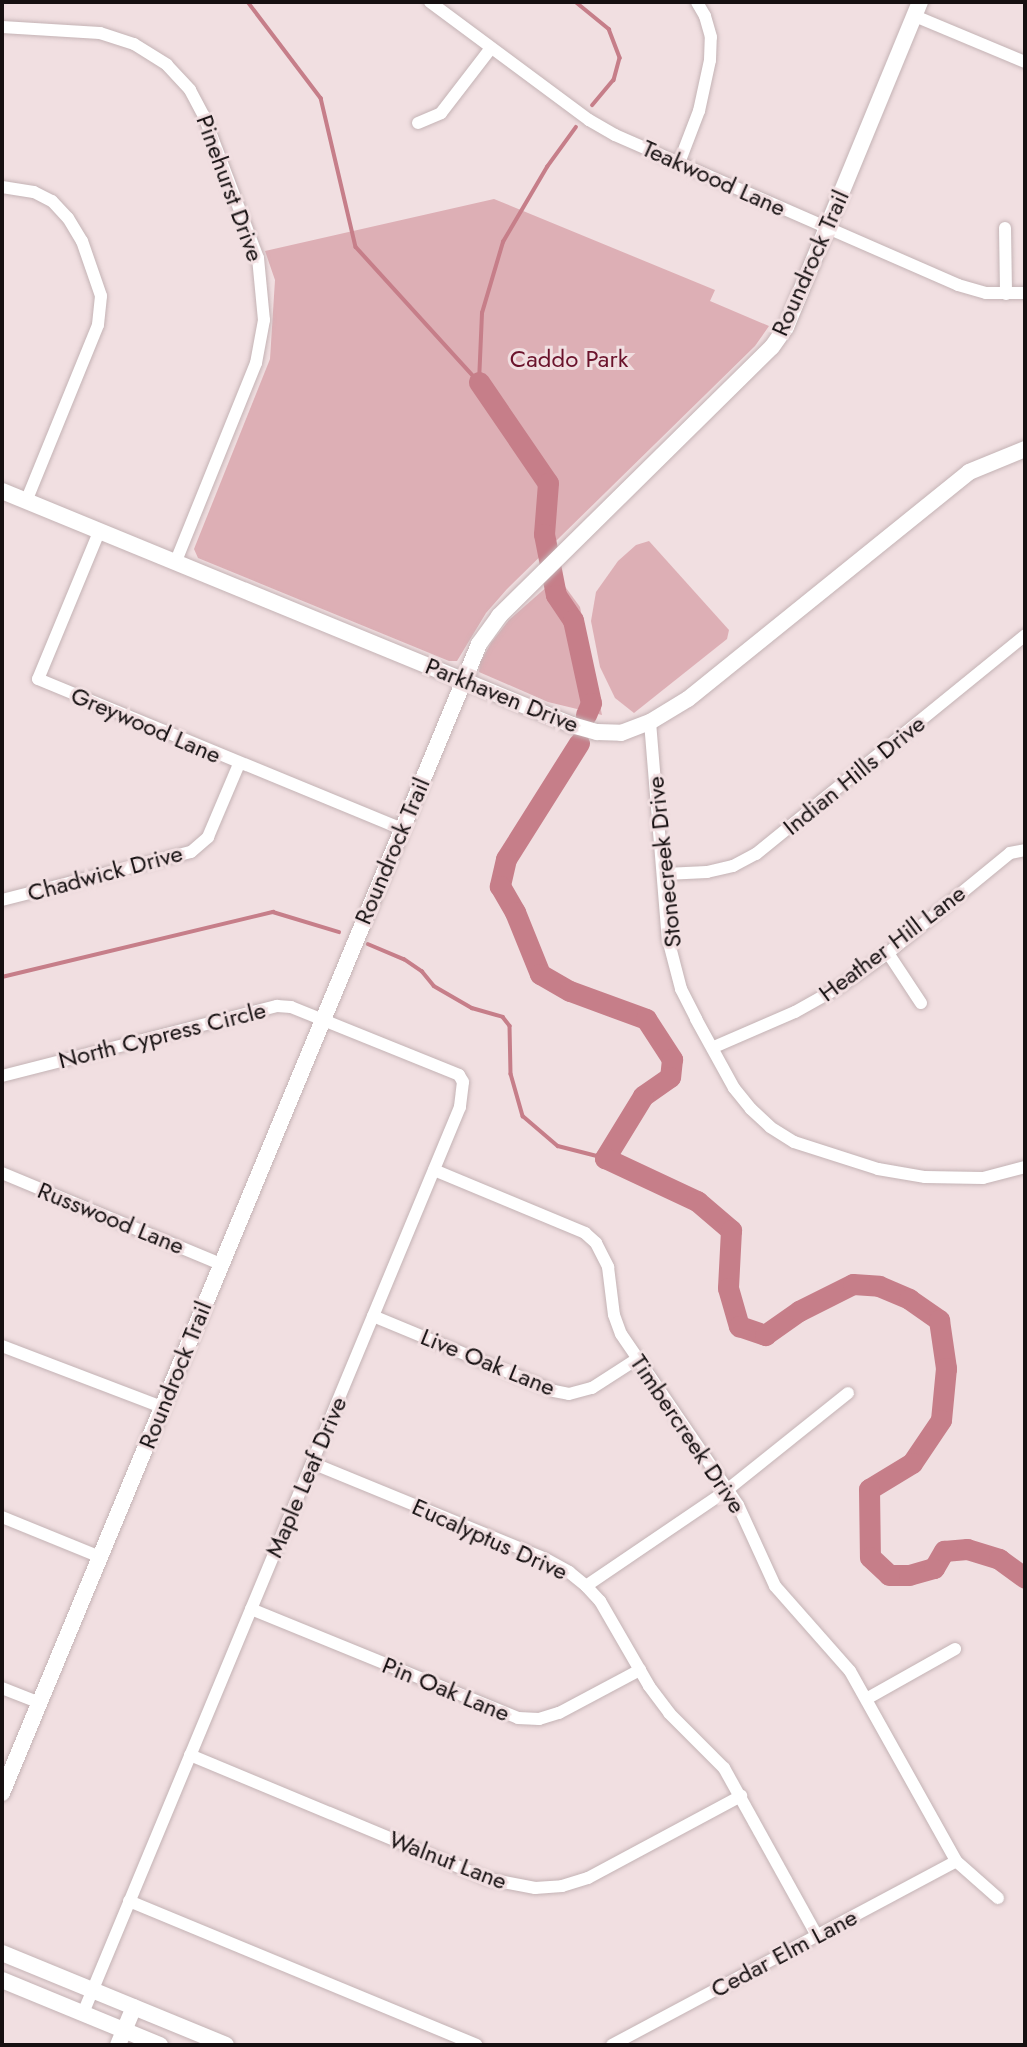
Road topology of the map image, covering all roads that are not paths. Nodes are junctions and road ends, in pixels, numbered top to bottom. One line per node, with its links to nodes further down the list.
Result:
1 (430, 2): 5 (street, Teakwood Lane)
2 (700, 3): 8 (street)
3 (917, 9): 6 (street); 10 (street, Roundrock Trail)
4 (2, 27): 18 (street, Pinehurst Drive)
5 (491, 48): 7 (street); 8 (street, Teakwood Lane)
6 (1025, 62)
7 (418, 123)
8 (679, 163): 10 (street, Teakwood Lane)
9 (2, 187): 16 (street)
10 (827, 226): 13 (street, Teakwood Lane); 20 (street, Roundrock Trail)
11 (1005, 228): 13 (street)
12 (1025, 293): 13 (street, Teakwood Lane)
13 (1006, 294)
14 (1025, 449): 21 (street, Parkhaven Drive)
15 (2, 491): 16 (street, Parkhaven Drive)
16 (26, 501): 17 (street, Parkhaven Drive)
17 (99, 532): 18 (street, Parkhaven Drive); 22 (street, Greywood Lane)
18 (175, 563): 20 (street, Parkhaven Drive)
19 (1025, 635): 25 (street, Indian Hills Drive)
20 (463, 681): 21 (street, Parkhaven Drive); 23 (street, Roundrock Trail)
21 (650, 722): 25 (street, Stonecreek Drive)
22 (239, 764): 23 (street, Greywood Lane); 26 (street, Chadwick Drive)
23 (401, 829): 29 (street, Roundrock Trail)
24 (1025, 850): 27 (street, Heather Hill Lane)
25 (665, 874): 30 (street, Stonecreek Drive)
26 (2, 900)
27 (888, 953): 28 (street); 30 (street, Heather Hill Lane)
28 (921, 1003)
29 (322, 1020): 31 (street, North Cypress Circle); 33 (street, Maple Leaf Drive); 35 (street, Roundrock Trail)
30 (714, 1047): 32 (street, Stonecreek Drive)
31 (2, 1076)
32 (1025, 1167)
33 (433, 1170): 36 (street, Maple Leaf Drive); 38 (street, Timbercreek Drive)
34 (2, 1173): 35 (street, Russwood Lane)
35 (221, 1264): 40 (street, Roundrock Trail)
36 (373, 1316): 38 (street, Live Oak Lane); 41 (street, Maple Leaf Drive)
37 (2, 1346): 40 (street)
38 (637, 1359): 42 (street, Timbercreek Drive)
39 (848, 1393): 42 (street)
40 (162, 1408): 44 (street, Roundrock Trail)
41 (312, 1463): 45 (street, Eucalyptus Drive); 46 (street, Maple Leaf Drive)
42 (727, 1490): 45 (street); 50 (street, Timbercreek Drive)
43 (2, 1517): 44 (street)
44 (100, 1557): 51 (street, Roundrock Trail)
45 (586, 1586): 48 (street, Eucalyptus Drive)
46 (251, 1609): 48 (street, Pin Oak Lane); 52 (street, Maple Leaf Drive)
47 (955, 1649): 50 (street)
48 (640, 1670): 54 (street, Eucalyptus Drive)
49 (2, 1688): 51 (street)
50 (868, 1698): 55 (street, Timbercreek Drive)
51 (40, 1703): 53 (street, Roundrock Trail)
52 (190, 1755): 54 (street, Walnut Lane); 57 (street, Maple Leaf Drive)
53 (2, 1793)
54 (741, 1796): 58 (street, Eucalyptus Drive)
55 (956, 1861): 56 (street, Timbercreek Drive); 58 (street, Cedar Elm Lane)
56 (998, 1898)
57 (130, 1901): 61 (street, Maple Leaf Drive); 67 (street)
58 (817, 1936): 71 (street, Cedar Elm Lane)
59 (2, 1953): 61 (street)
60 (2, 1980): 63 (street)
61 (92, 1990): 62 (street); 63 (street, Maple Leaf Drive)
62 (134, 2007): 64 (street); 65 (street)
63 (83, 2013): 65 (street)
64 (152, 2014): 66 (street); 69 (street)
65 (121, 2038): 66 (street)
66 (141, 2042): 68 (street)
67 (460, 2042): 70 (street)
68 (160, 2045)
69 (226, 2045)
70 (476, 2045)
71 (612, 2045)

